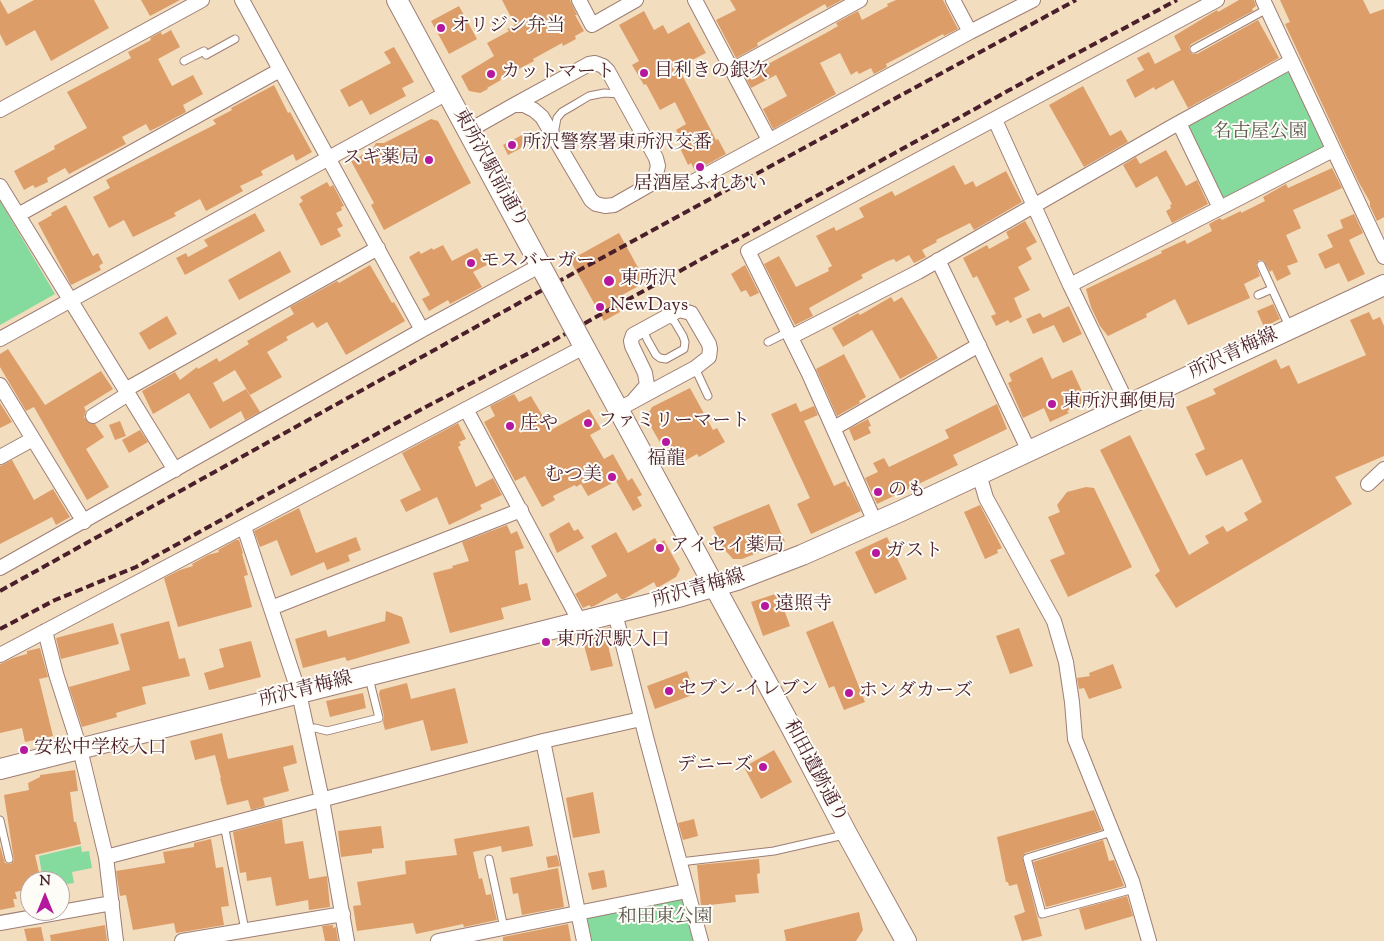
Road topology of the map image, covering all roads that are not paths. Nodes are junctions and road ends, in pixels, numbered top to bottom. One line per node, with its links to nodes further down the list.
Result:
1 (202, 0): 22 (street)
2 (242, 0): 17 (street)
3 (397, 0): 19 (main road, 東所沢駅前通り)
4 (579, 0): 5 (street)
5 (636, 0)
6 (695, 0): 18 (street)
7 (860, 0): 18 (street)
8 (953, 0): 12 (street)
9 (1033, 0): 12 (street)
10 (1217, 0): 23 (street)
11 (1265, 4): 14 (lane); 16 (street)
12 (970, 32): 27 (street)
13 (235, 39): 15 (lane)
14 (1194, 48)
15 (184, 61)
16 (1292, 61): 24 (street); 28 (street)
17 (280, 70): 29 (street); 34 (street)
18 (732, 70): 27 (street)
19 (447, 93): 25 (main road, 東所沢駅前通り); 29 (street)
20 (621, 94): 21 (street); 26 (lane); 26 (street)
21 (514, 105): 25 (street); 26 (street)
22 (0, 110)
23 (995, 120): 32 (street); 49 (street)
24 (1179, 123): 32 (street); 33 (street)
25 (468, 131): 39 (main road, 東所沢駅前通り)
26 (554, 134)
27 (769, 140): 30 (street)
28 (1333, 150): 33 (street); 36 (street)
29 (329, 158): 35 (street); 44 (street)
30 (691, 183)
31 (0, 186): 34 (street)
32 (1034, 206): 37 (street); 41 (street)
33 (1220, 208): 41 (street)
34 (18, 215): 44 (street)
35 (378, 248): 48 (street); 56 (street)
36 (1384, 257)
37 (938, 260): 49 (street); 53 (street)
38 (1261, 265): 42 (lane)
39 (543, 270): 48 (street); 52 (main road, 東所沢駅前通り, bridge)
40 (1384, 284): 47 (main road, 所沢青梅線)
41 (1070, 285): 59 (street)
42 (1272, 289): 43 (lane); 47 (lane)
43 (1258, 295)
44 (70, 300): 50 (street); 56 (street)
45 (665, 317): 46 (street); 46 (lane); 54 (street)
46 (648, 326): 58 (street)
47 (1290, 328): 59 (main road, 所沢青梅線)
48 (422, 330): 66 (street)
49 (790, 335): 51 (lane); 62 (street)
50 (0, 339)
51 (768, 342)
52 (582, 343): 58 (main road, 和田遺跡通り); 60 (street)
53 (979, 345): 62 (street); 64 (street)
54 (695, 368): 57 (lane); 58 (street)
55 (0, 385): 63 (street)
56 (127, 392): 61 (street); 66 (street)
57 (708, 396)
58 (626, 405): 75 (main road, 和田遺跡通り)
59 (1128, 405): 64 (main road, 所沢青梅線)
60 (466, 409): 70 (street); 73 (street)
61 (93, 416)
62 (834, 428): 72 (street)
63 (33, 439): 65 (street); 71 (street)
64 (1029, 451): 68 (main road, 所沢青梅線)
65 (0, 457)
66 (175, 470): 71 (street)
67 (1384, 470): 69 (street)
68 (979, 474): 72 (main road, 所沢青梅線); 91 (street)
69 (1368, 484)
70 (521, 510): 76 (street); 78 (street)
71 (84, 522): 74 (street)
72 (875, 522): 75 (main road, 所沢青梅線)
73 (244, 526): 76 (street); 79 (street)
74 (0, 568)
75 (715, 587): 77 (main road, 所沢青梅線); 92 (main road, 和田遺跡通り)
76 (271, 608): 82 (street)
77 (615, 613): 78 (main road, 所沢青梅線); 83 (street)
78 (580, 622): 81 (main road, 所沢青梅線)
79 (45, 631): 80 (street); 86 (street)
80 (0, 655)
81 (368, 675): 82 (main road, 所沢青梅線); 84 (lane)
82 (299, 692): 84 (street); 86 (main road, 所沢青梅線)
83 (641, 719): 85 (street); 96 (street)
84 (307, 729): 88 (street)
85 (543, 741): 88 (street); 100 (street)
86 (80, 749): 87 (main road, 所沢青梅線); 93 (street)
87 (0, 769)
88 (322, 800): 90 (street); 101 (street)
89 (0, 820): 94 (lane)
90 (224, 826): 93 (street); 104 (lane)
91 (1112, 832): 97 (street); 97 (lane)
92 (847, 834): 96 (lane); 111 (main road, 和田遺跡通り)
93 (106, 857): 99 (street)
94 (9, 859)
95 (489, 859): 103 (lane)
96 (680, 862): 98 (street)
97 (1134, 889): 112 (street)
98 (687, 891): 100 (street); 110 (street)
99 (112, 903): 102 (street); 105 (street)
100 (577, 912): 103 (street); 109 (street)
101 (343, 914): 104 (street); 107 (street)
102 (0, 923)
103 (504, 928): 108 (street)
104 (240, 934): 106 (street)
105 (116, 941)
106 (182, 941)
107 (347, 941)
108 (438, 941)
109 (584, 941)
110 (701, 941)
111 (906, 941)
112 (1148, 941)

